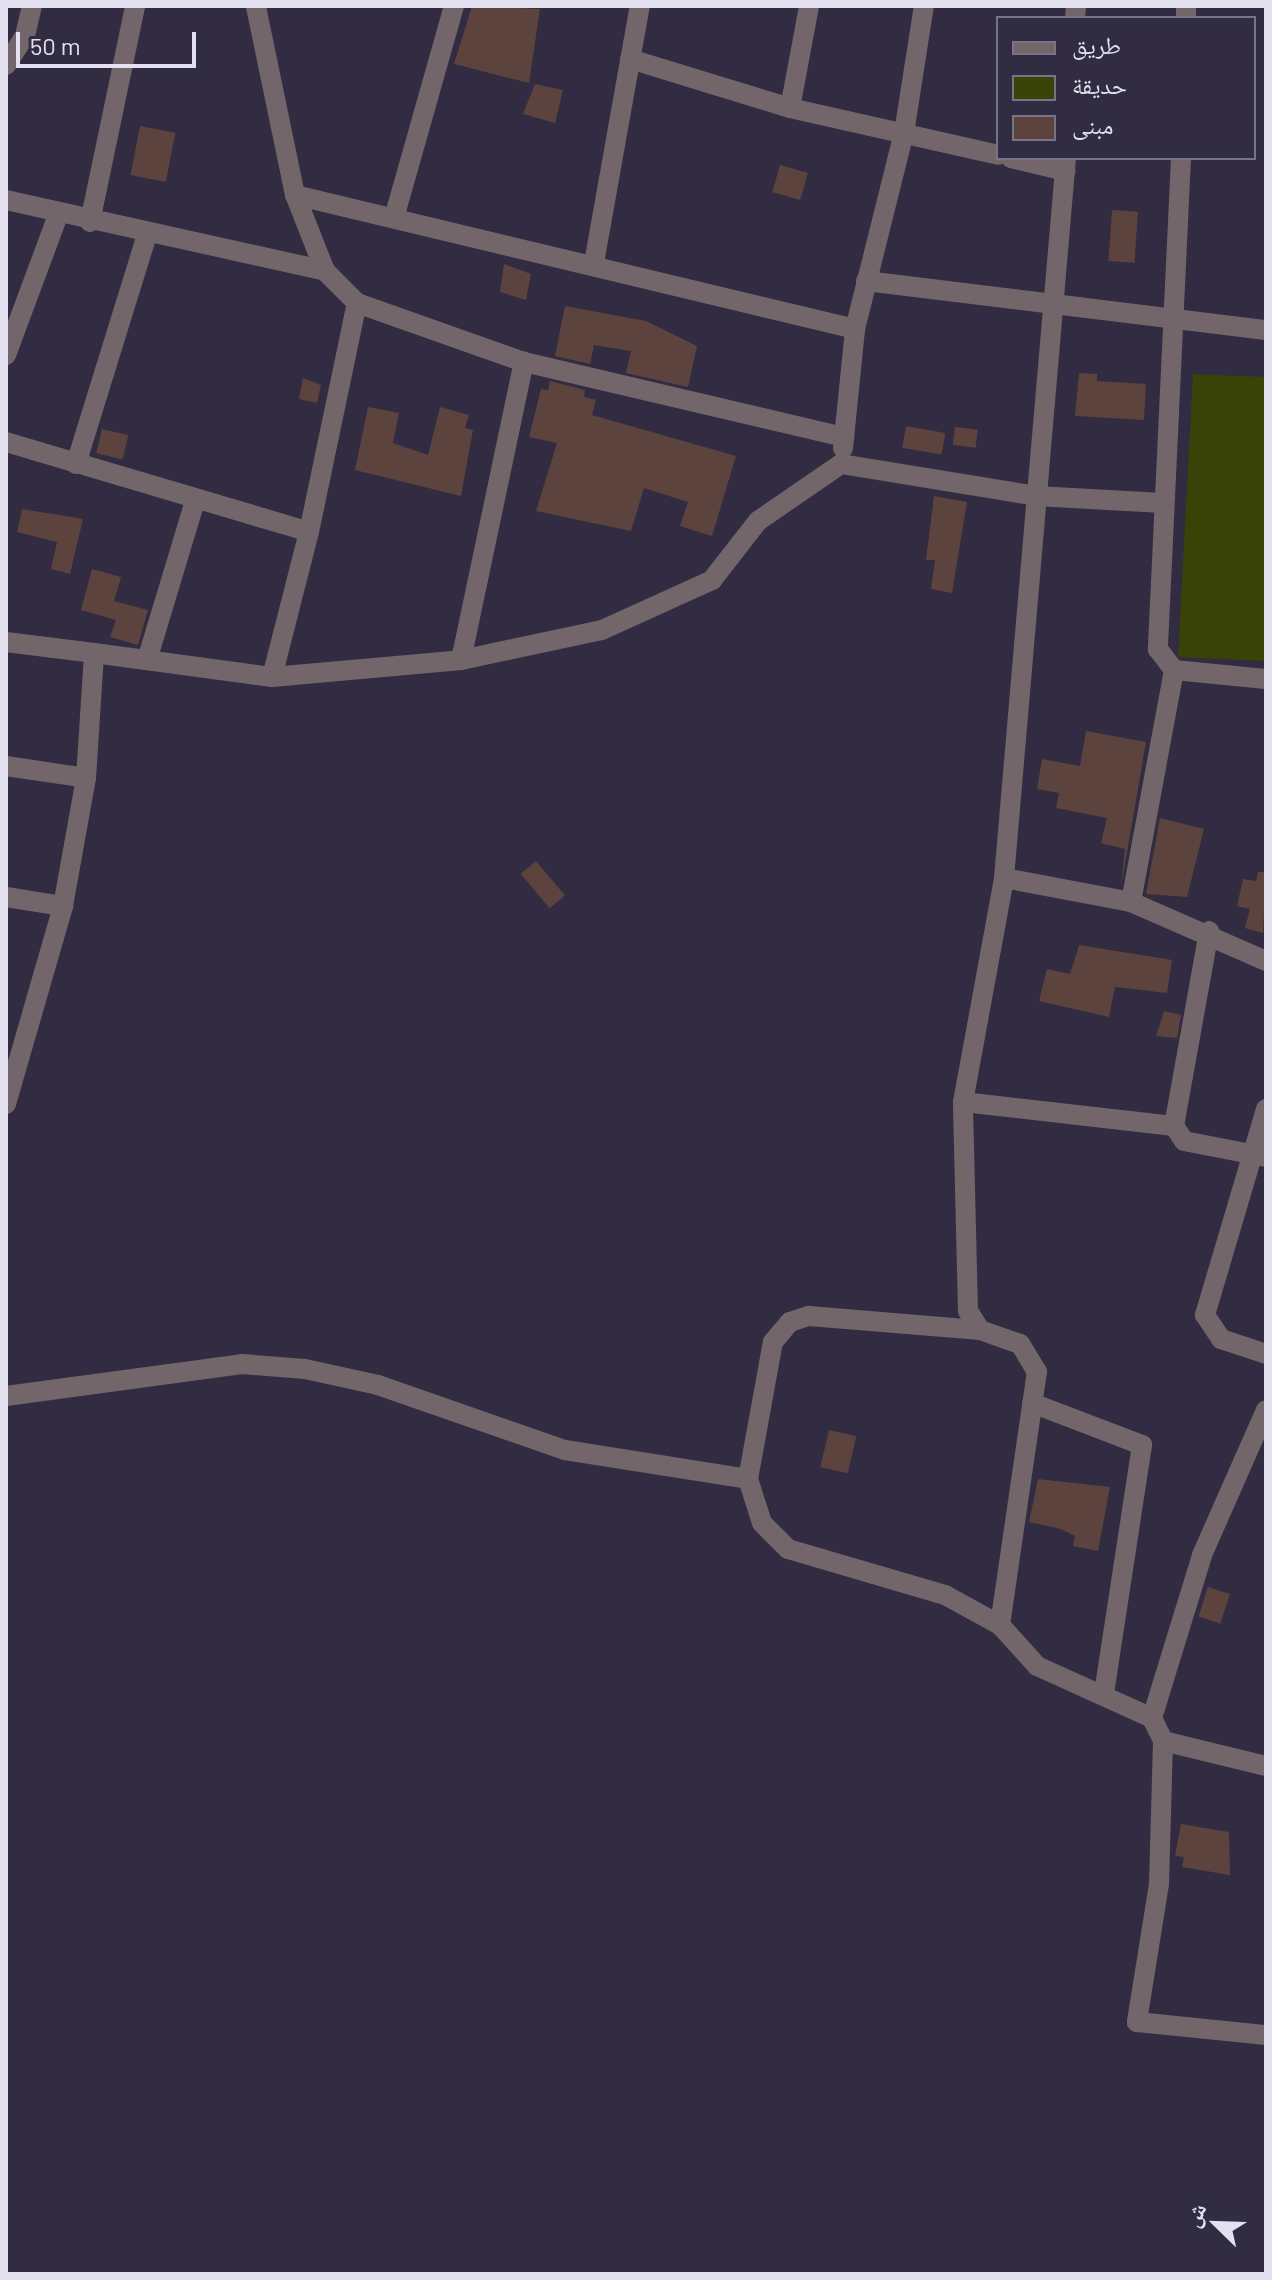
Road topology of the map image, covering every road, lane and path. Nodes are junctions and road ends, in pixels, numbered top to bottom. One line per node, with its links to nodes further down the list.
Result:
1 (32, 6): 9 (street)
2 (135, 6): 20 (street)
3 (256, 6): 16 (street)
4 (454, 6): 19 (street)
5 (640, 6): 8 (street)
6 (809, 6): 10 (street)
7 (924, 6): 11 (street)
8 (630, 59): 10 (street); 22 (street)
9 (6, 65)
10 (790, 108): 11 (street)
11 (904, 133): 12 (street); 24 (street)
12 (996, 155)
13 (1029, 160): 15 (street)
14 (1181, 160): 28 (street)
15 (1065, 164): 27 (street)
16 (295, 195): 19 (street); 23 (street)
17 (6, 200): 18 (street)
18 (58, 215): 20 (street); 25 (street)
19 (394, 218): 22 (street)
20 (90, 222): 21 (street)
21 (147, 234): 23 (street); 35 (street)
22 (594, 263): 29 (street)
23 (325, 271): 26 (street)
24 (866, 281): 27 (street); 29 (street)
25 (14, 299): 31 (street)
26 (357, 303): 32 (street); 40 (street)
27 (1055, 308): 28 (street); 37 (street)
28 (1176, 319): 30 (street); 39 (street)
29 (855, 329): 33 (street)
30 (1266, 330)
31 (6, 355)
32 (524, 362): 33 (street); 44 (street)
33 (844, 437): 36 (street)
34 (6, 442): 35 (street)
35 (76, 464): 38 (street)
36 (841, 464): 37 (street); 44 (street)
37 (1036, 496): 39 (street); 50 (street)
38 (195, 501): 40 (street); 43 (street)
39 (1163, 503): 45 (street)
40 (309, 532): 46 (street)
41 (6, 642): 42 (street)
42 (94, 653): 43 (street); 49 (street)
43 (147, 660): 46 (street)
44 (461, 660): 46 (street)
45 (1174, 670): 47 (street); 52 (street)
46 (272, 677)
47 (1266, 679)
48 (6, 766): 49 (street)
49 (86, 778): 53 (street)
50 (1004, 878): 52 (street); 56 (street)
51 (6, 897): 53 (street)
52 (1131, 902): 54 (street)
53 (63, 906): 57 (street)
54 (1209, 931): 55 (street); 59 (street)
55 (1266, 961)
56 (963, 1102): 59 (street); 61 (street)
57 (6, 1104)
58 (1266, 1109): 60 (street)
59 (1174, 1126): 60 (street)
60 (1261, 1156): 62 (street)
61 (980, 1330): 64 (street); 67 (street)
62 (1266, 1354)
63 (6, 1396): 67 (street)
64 (1032, 1403): 68 (street); 69 (street)
65 (1266, 1410): 66 (street)
66 (1259, 1441): 70 (street)
67 (748, 1479): 68 (street)
68 (1000, 1625): 69 (street)
69 (1104, 1692): 70 (street)
70 (1152, 1718): 71 (street)
71 (1163, 1741): 72 (street); 73 (street)
72 (1266, 1766)
73 (1266, 2035)

